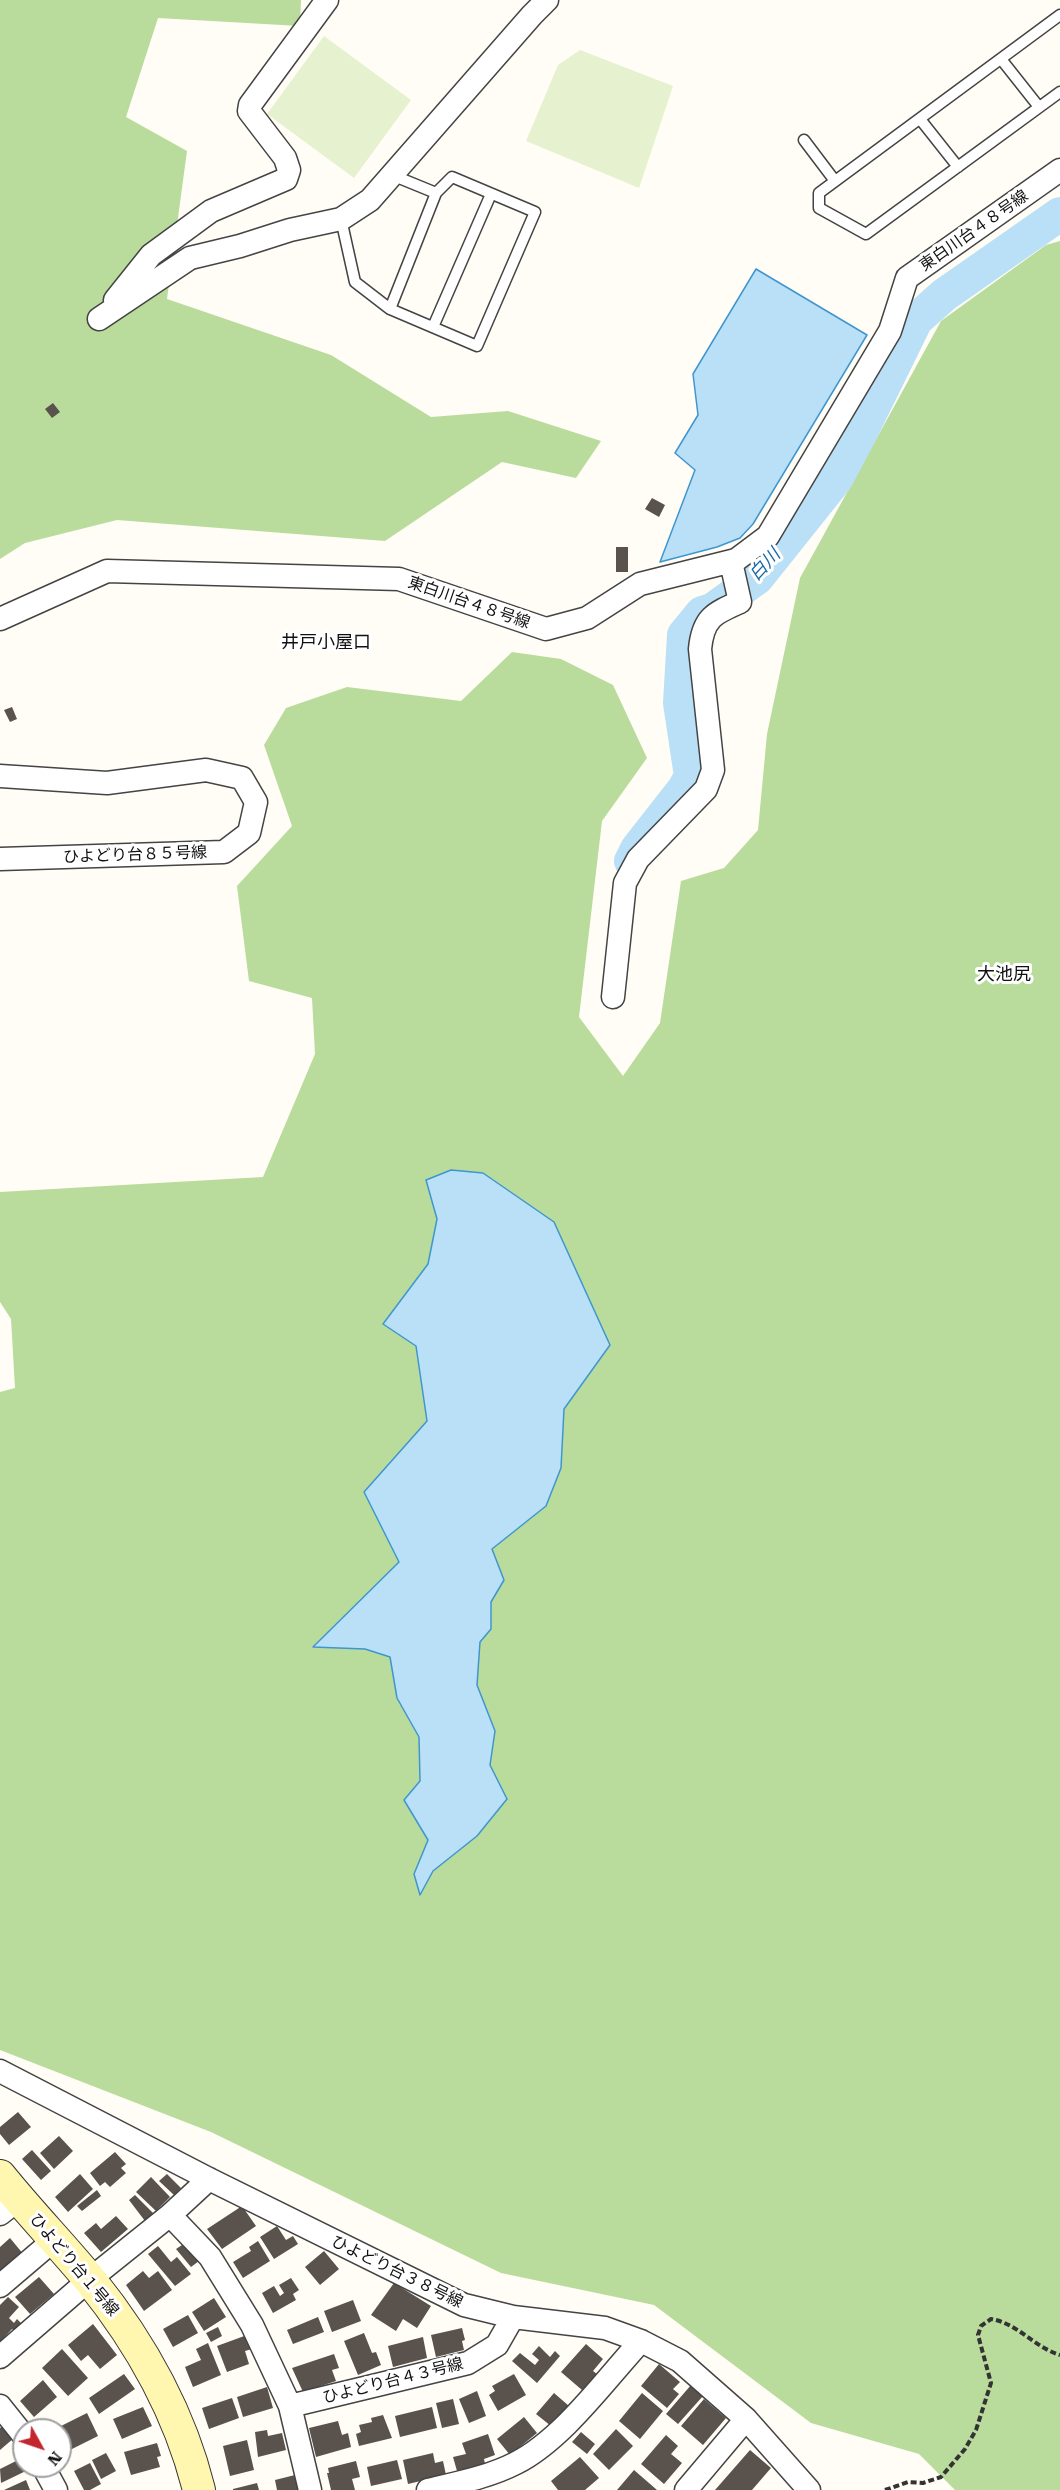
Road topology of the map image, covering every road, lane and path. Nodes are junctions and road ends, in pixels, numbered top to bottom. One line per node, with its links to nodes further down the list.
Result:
1 (327, 0): 15 (street)
2 (548, 0): 11 (street)
3 (1060, 15): 4 (lane)
4 (1000, 59): 6 (lane); 7 (lane)
5 (1060, 92): 6 (lane)
6 (1039, 107): 9 (lane)
7 (920, 119): 9 (lane); 12 (lane)
8 (804, 140): 12 (lane)
9 (957, 167): 12 (lane)
10 (1060, 170): 18 (street, 東白川台４８号線)
11 (392, 175): 13 (lane); 15 (street)
12 (835, 181)
13 (436, 193): 14 (lane); 16 (lane)
14 (491, 194): 17 (lane); 17 (lane)
15 (341, 219): 16 (lane)
16 (390, 309): 17 (lane)
17 (433, 327)
18 (731, 562): 19 (street, 東白川台４８号線); 22 (street)
19 (0, 619)
20 (0, 776): 21 (street, ひよどり台８５号線)
21 (0, 859)
22 (613, 996)
23 (0, 2071): 24 (street, ひよどり台３８号線)
24 (209, 2179): 26 (street); 30 (street, ひよどり台３８号線)
25 (6, 2196): 27 (street, ひよどり台１号線)
26 (171, 2215): 28 (street); 35 (street)
27 (54, 2240): 28 (street, ひよどり台１号線); 29 (street)
28 (89, 2280): 33 (street); 39 (street, ひよどり台１号線)
29 (0, 2286)
30 (513, 2318): 31 (street, ひよどり台３８号線); 35 (street, ひよどり台４３号線)
31 (640, 2341): 36 (street, ひよどり台３８号線); 41 (street)
32 (1060, 2355): 43 (path)
33 (0, 2357)
34 (0, 2406): 37 (street)
35 (290, 2406): 40 (street)
36 (746, 2419): 38 (street, ひよどり台３８号線); 42 (street)
37 (12, 2421)
38 (799, 2486)
39 (199, 2490)
40 (310, 2490)
41 (428, 2490)
42 (686, 2490)
43 (885, 2490)

